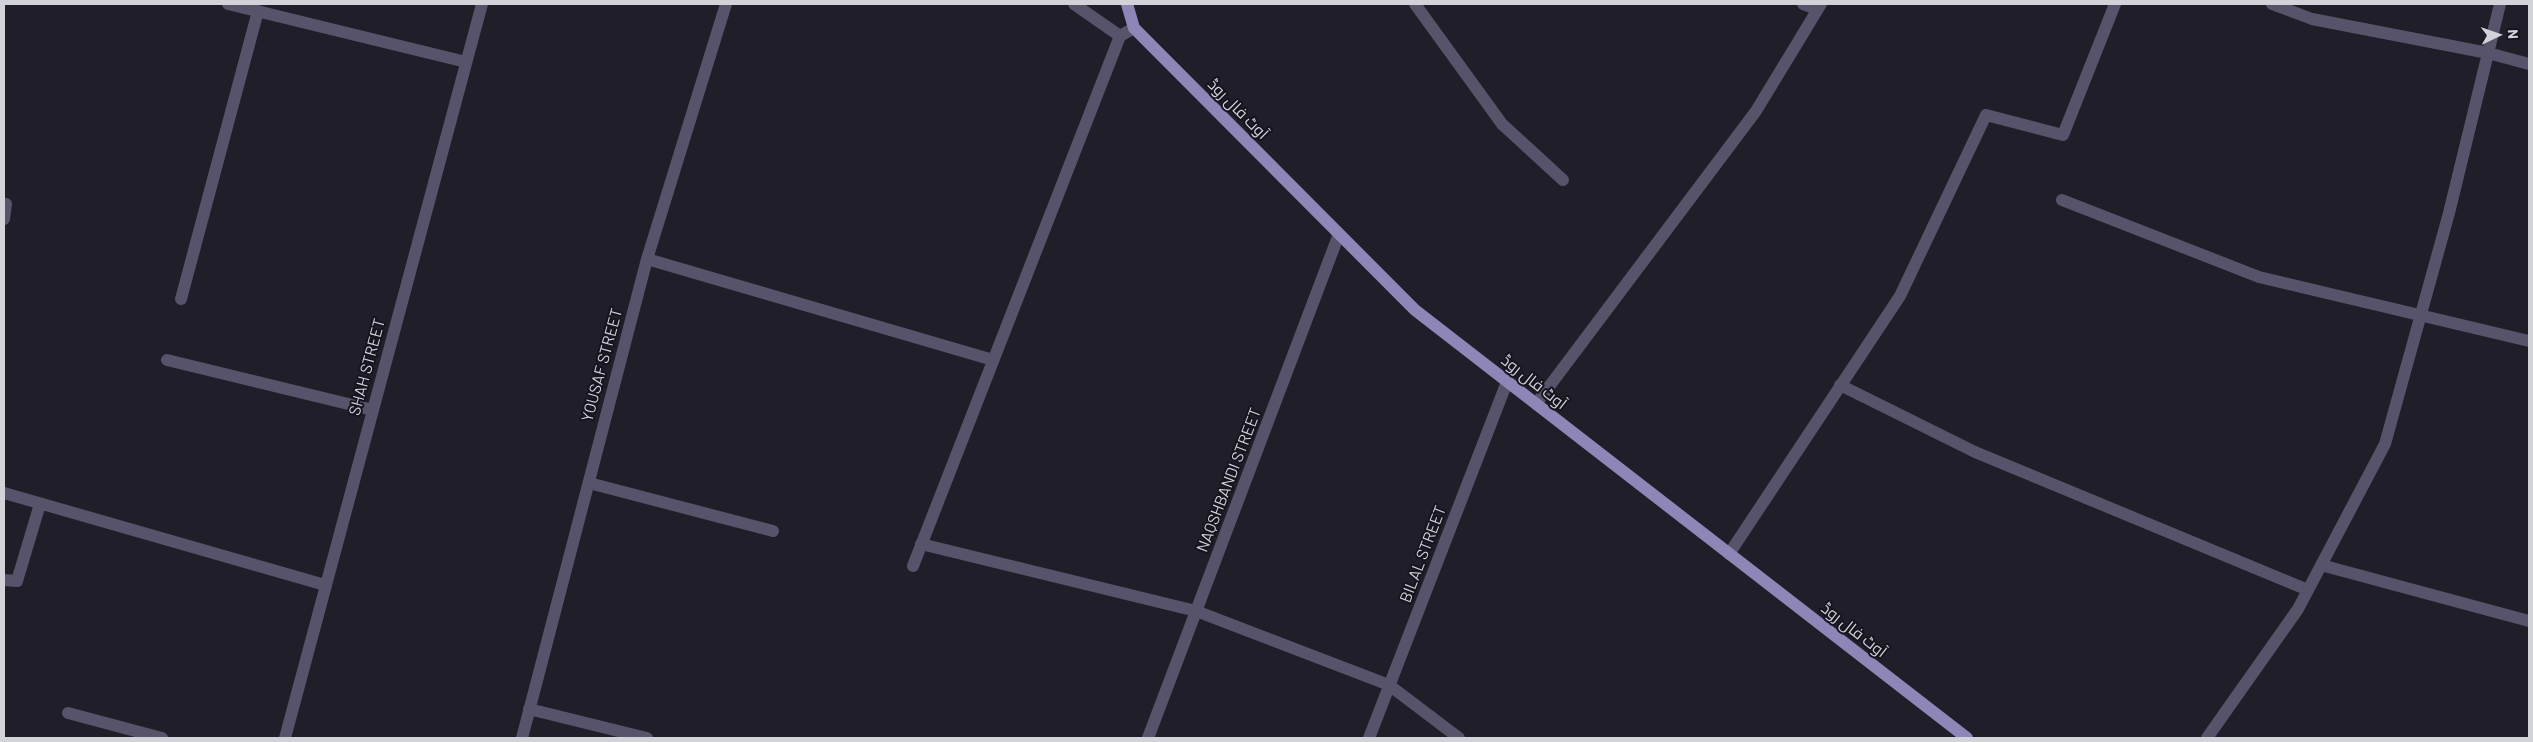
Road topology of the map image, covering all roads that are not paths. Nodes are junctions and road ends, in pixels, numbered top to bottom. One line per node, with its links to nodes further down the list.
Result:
1 (228, 4): 12 (street)
2 (482, 4): 16 (street, SHAH STREET)
3 (726, 4): 23 (street, YOUSAF STREET)
4 (1074, 4): 14 (street)
5 (1127, 4): 13 (main road, آوٹ فال روڈ)
6 (1415, 4): 18 (street)
7 (1803, 4): 11 (street)
8 (2115, 4): 30 (street)
9 (2272, 4): 15 (street)
10 (2500, 4): 15 (street)
11 (1819, 7): 31 (street)
12 (258, 11): 16 (street); 24 (street)
13 (1134, 28): 14 (street); 22 (main road, آوٹ فال روڈ)
14 (1120, 36): 28 (street)
15 (2488, 53): 17 (street); 25 (street)
16 (466, 62): 32 (street, SHAH STREET)
17 (2529, 64)
18 (1563, 180)
19 (2062, 200): 25 (street)
20 (6, 204): 21 (street)
21 (4, 219)
22 (1339, 234): 29 (main road, آوٹ فال روڈ); 44 (street, NAQSHBANDI STREET)
23 (647, 259): 28 (street); 33 (street, YOUSAF STREET)
24 (181, 299)
25 (2420, 315): 26 (street); 39 (street)
26 (2529, 341)
27 (167, 360): 32 (street)
28 (993, 360): 37 (street)
29 (1507, 382): 31 (main road, آوٹ فال روڈ); 46 (street, BILAL STREET)
30 (1840, 385): 38 (street); 43 (street)
31 (1536, 404): 38 (main road, آوٹ فال روڈ)
32 (373, 410): 42 (street, SHAH STREET)
33 (589, 483): 36 (street); 47 (street, YOUSAF STREET)
34 (4, 493): 35 (street)
35 (40, 504): 41 (street); 42 (street)
36 (774, 531)
37 (921, 544): 40 (street); 44 (street)
38 (1729, 554): 49 (main road, آوٹ فال روڈ)
39 (2321, 565): 43 (street); 45 (street)
40 (913, 566)
41 (4, 580)
42 (326, 585): 51 (street, SHAH STREET)
43 (2308, 590): 57 (street)
44 (1196, 611): 46 (street); 54 (street, NAQSHBANDI STREET)
45 (2529, 621)
46 (1389, 685): 55 (street, BILAL STREET); 56 (street)
47 (530, 709): 52 (street, YOUSAF STREET); 53 (street)
48 (68, 713): 50 (street)
49 (1959, 736)
50 (162, 738)
51 (285, 738)
52 (522, 738)
53 (647, 738)
54 (1148, 738)
55 (1369, 738)
56 (1459, 738)
57 (2207, 738)

